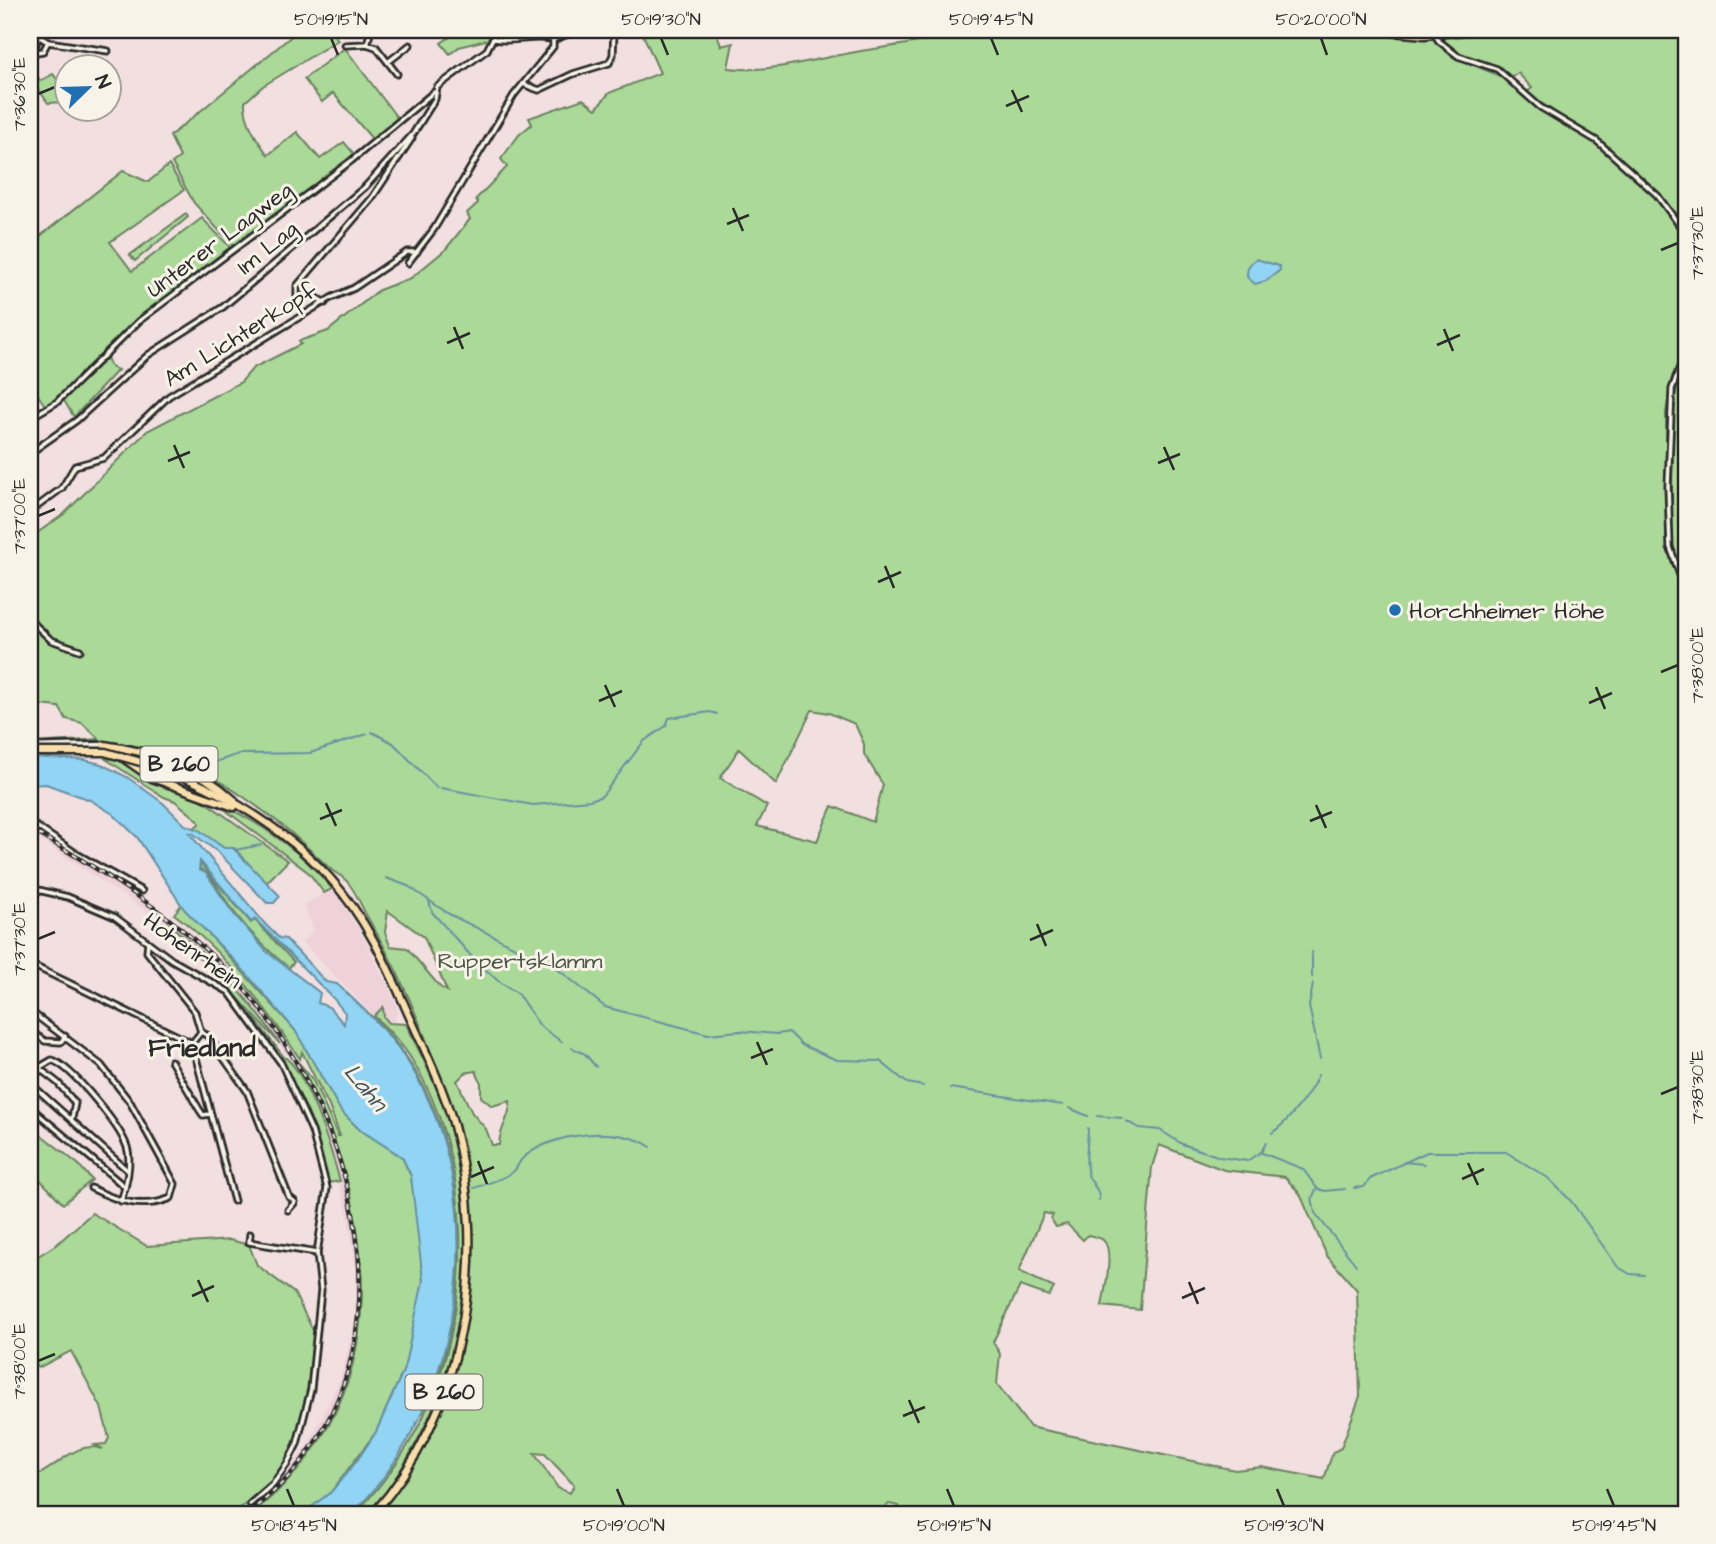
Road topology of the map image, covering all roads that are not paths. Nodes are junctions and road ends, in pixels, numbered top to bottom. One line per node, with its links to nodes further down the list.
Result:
1 (371, 30): 13 (street)
2 (497, 30): 10 (street)
3 (578, 30): 11 (street)
4 (614, 30): 21 (street)
5 (1371, 30): 7 (main road)
6 (1432, 30): 24 (street, bridge)
7 (1475, 30)
8 (30, 31): 9 (street)
9 (38, 38): 12 (street); 16 (street)
10 (495, 39): 11 (street); 22 (street, Im Lag)
11 (553, 40): 21 (street)
12 (47, 42): 16 (street); 17 (street); 18 (street)
13 (367, 44): 14 (street); 19 (street)
14 (345, 45)
15 (410, 45): 19 (street)
16 (36, 50): 18 (street)
17 (108, 51)
18 (30, 53)
19 (388, 62): 20 (street)
20 (397, 74)
21 (523, 84): 25 (street)
22 (435, 92): 23 (street, Im Lag); 29 (street, Unterer Lagweg)
23 (414, 134): 27 (street); 30 (street, Im Lag)
24 (1686, 234)
25 (417, 252): 26 (street); 27 (street, Am Lichterkopf)
26 (408, 263)
27 (325, 303): 31 (street, Am Lichterkopf)
28 (1686, 351): 32 (street)
29 (30, 418)
30 (30, 453)
31 (30, 512)
32 (1686, 592)
33 (30, 620): 34 (street)
34 (80, 650)
35 (104, 745): 36 (street); 37 (main road, B 260); 37 (main road, B 260)
36 (30, 749): 37 (main road, B 260, bridge)
37 (243, 809): 64 (main road, B 260)
38 (30, 822): 40 (street)
39 (30, 888): 41 (street, Hohenrhein)
40 (142, 891)
41 (148, 942): 45 (street); 62 (street, Hohenrhein)
42 (30, 964): 47 (street)
43 (30, 1011): 46 (street)
44 (30, 1031): 46 (street)
45 (201, 1032): 47 (street); 60 (street)
46 (65, 1036): 59 (street)
47 (191, 1043): 53 (street)
48 (30, 1061): 50 (street)
49 (171, 1061): 53 (street)
50 (40, 1067): 54 (street); 55 (street)
51 (30, 1083): 54 (street)
52 (30, 1107): 56 (street)
53 (211, 1114): 58 (street)
54 (72, 1118): 55 (street)
55 (127, 1170): 56 (street)
56 (125, 1186): 59 (street)
57 (91, 1188): 59 (street)
58 (234, 1201)
59 (121, 1202)
60 (288, 1210)
61 (250, 1234): 62 (street)
62 (317, 1253): 63 (street, Hohenrhein)
63 (250, 1504)
64 (373, 1514)

